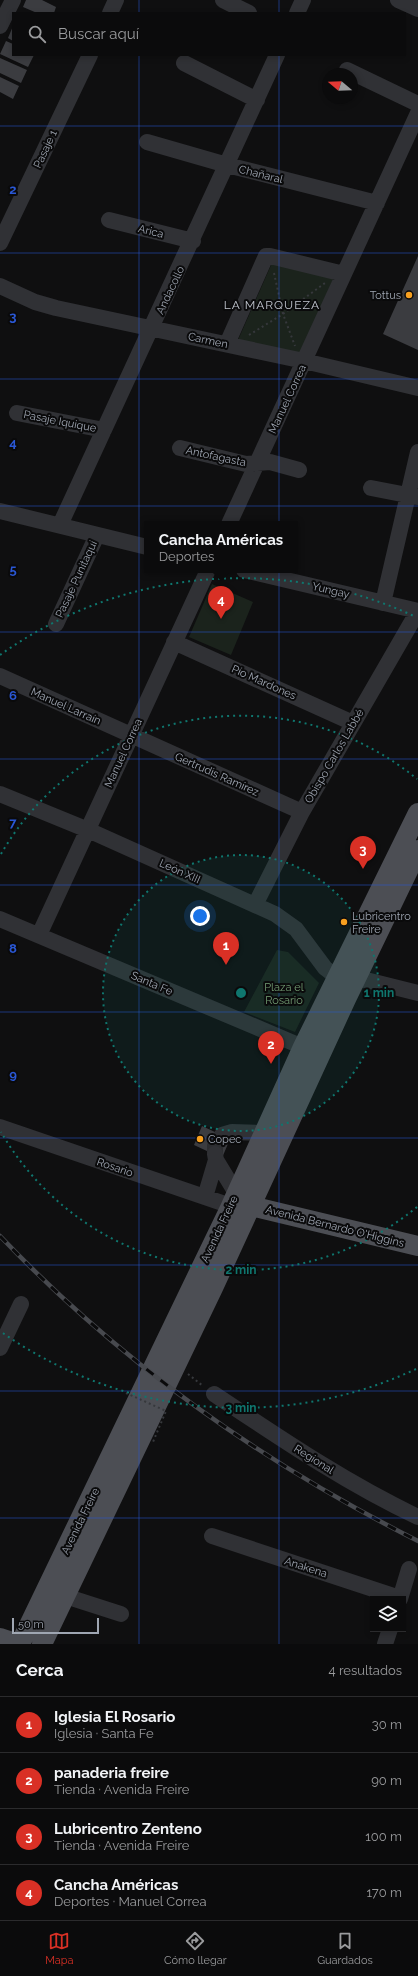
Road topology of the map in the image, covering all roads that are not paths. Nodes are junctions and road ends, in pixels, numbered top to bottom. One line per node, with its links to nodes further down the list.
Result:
1 (13, 0): 10 (street)
2 (116, 0): 7 (street)
3 (223, 0): 8 (street)
4 (303, 0): 9 (street)
5 (398, 0): 6 (street)
6 (418, 9)
7 (110, 12)
8 (247, 12)
9 (297, 12)
10 (0, 26)
11 (90, 56): 23 (street, Pasaje 1)
12 (277, 56): 15 (street, Andacollo)
13 (184, 64): 15 (street)
14 (358, 75): 16 (street)
15 (257, 100): 19 (street, Andacollo)
16 (418, 104)
17 (418, 113): 20 (street, Manuel Correa)
18 (147, 142): 19 (street, Chañaral)
19 (227, 165): 20 (street, Chañaral); 22 (street, Andacollo)
20 (377, 203): 24 (street, Manuel Correa)
21 (109, 220): 22 (street, Arica)
22 (192, 241): 26 (street, Andacollo)
23 (0, 243)
24 (344, 274): 27 (street); 28 (street, Manuel Correa)
25 (0, 286): 26 (street, Carmen)
26 (152, 328): 27 (street, Carmen); 31 (street, Andacollo)
27 (232, 346): 28 (street, Carmen)
28 (304, 361): 29 (street, Carmen); 34 (street, Manuel Correa)
29 (418, 388)
30 (17, 413): 31 (street, Pasaje Iquique)
31 (104, 430): 40 (street, Andacollo)
32 (180, 448): 34 (street, Antofagasta)
33 (418, 452): 37 (street)
34 (258, 462): 35 (street, Antofagasta); 39 (street, Manuel Correa)
35 (299, 470)
36 (371, 488): 37 (street)
37 (413, 496): 45 (street)
38 (0, 511): 40 (street)
39 (230, 521)
40 (60, 525): 41 (street)
41 (97, 535): 42 (street); 47 (street, Pasaje Punitaqui)
42 (144, 546)
43 (207, 573): 48 (street, Manuel Correa)
44 (257, 573): 45 (street, Yungay)
45 (383, 603): 46 (street, Yungay)
46 (418, 611): 50 (street, Obispo Carlos Labbé)
47 (56, 624)
48 (174, 642): 50 (street, Pío Mardones); 51 (street, Manuel Correa)
49 (0, 676): 51 (street, Manuel Larraín)
50 (353, 723): 53 (street, Obispo Carlos Labbé)
51 (131, 735): 53 (street, Gertrudis Ramírez); 55 (street, Manuel Correa)
52 (0, 794): 55 (street, León XIII)
53 (302, 812): 57 (street, Obispo Carlos Labbé)
54 (418, 813): 60 (main road, Avenida Freire)
55 (88, 830): 57 (street, León XIII); 59 (street, Manuel Correa)
56 (418, 850): 60 (main road, Avenida Freire)
57 (255, 905): 60 (street, León XIII)
58 (0, 919): 59 (street, Santa Fe)
59 (38, 935): 62 (street, Santa Fe)
60 (347, 978): 61 (street); 62 (main road, Avenida Freire); 63 (main road, Avenida Freire)
61 (418, 994)
62 (304, 1047): 63 (main road); 65 (main road, Avenida Freire)
63 (310, 1076): 69 (main road, Avenida Freire)
64 (0, 1127): 68 (street, Rosario)
65 (264, 1133): 66 (street); 67 (main road, Avenida Freire)
66 (222, 1136)
67 (237, 1192): 68 (street, Rosario); 68 (street); 69 (main road); 83 (main road, Avenida Freire)
68 (205, 1197)
69 (251, 1206): 70 (main road, Avenida Bernardo O'Higgins); 77 (main road, Avenida Freire)
70 (418, 1246)
71 (21, 1304): 72 (street)
72 (1, 1341)
73 (214, 1394): 74 (street, Regional)
74 (418, 1517)
75 (212, 1536): 78 (street, Anakena)
76 (411, 1578): 79 (street)
77 (65, 1596): 80 (street); 84 (main road, Avenida Freire)
78 (391, 1596)
79 (402, 1596)
80 (121, 1614)
81 (389, 1632): 85 (street)
82 (0, 1638): 83 (main road)
83 (19, 1644)
84 (42, 1644)
85 (385, 1644)

